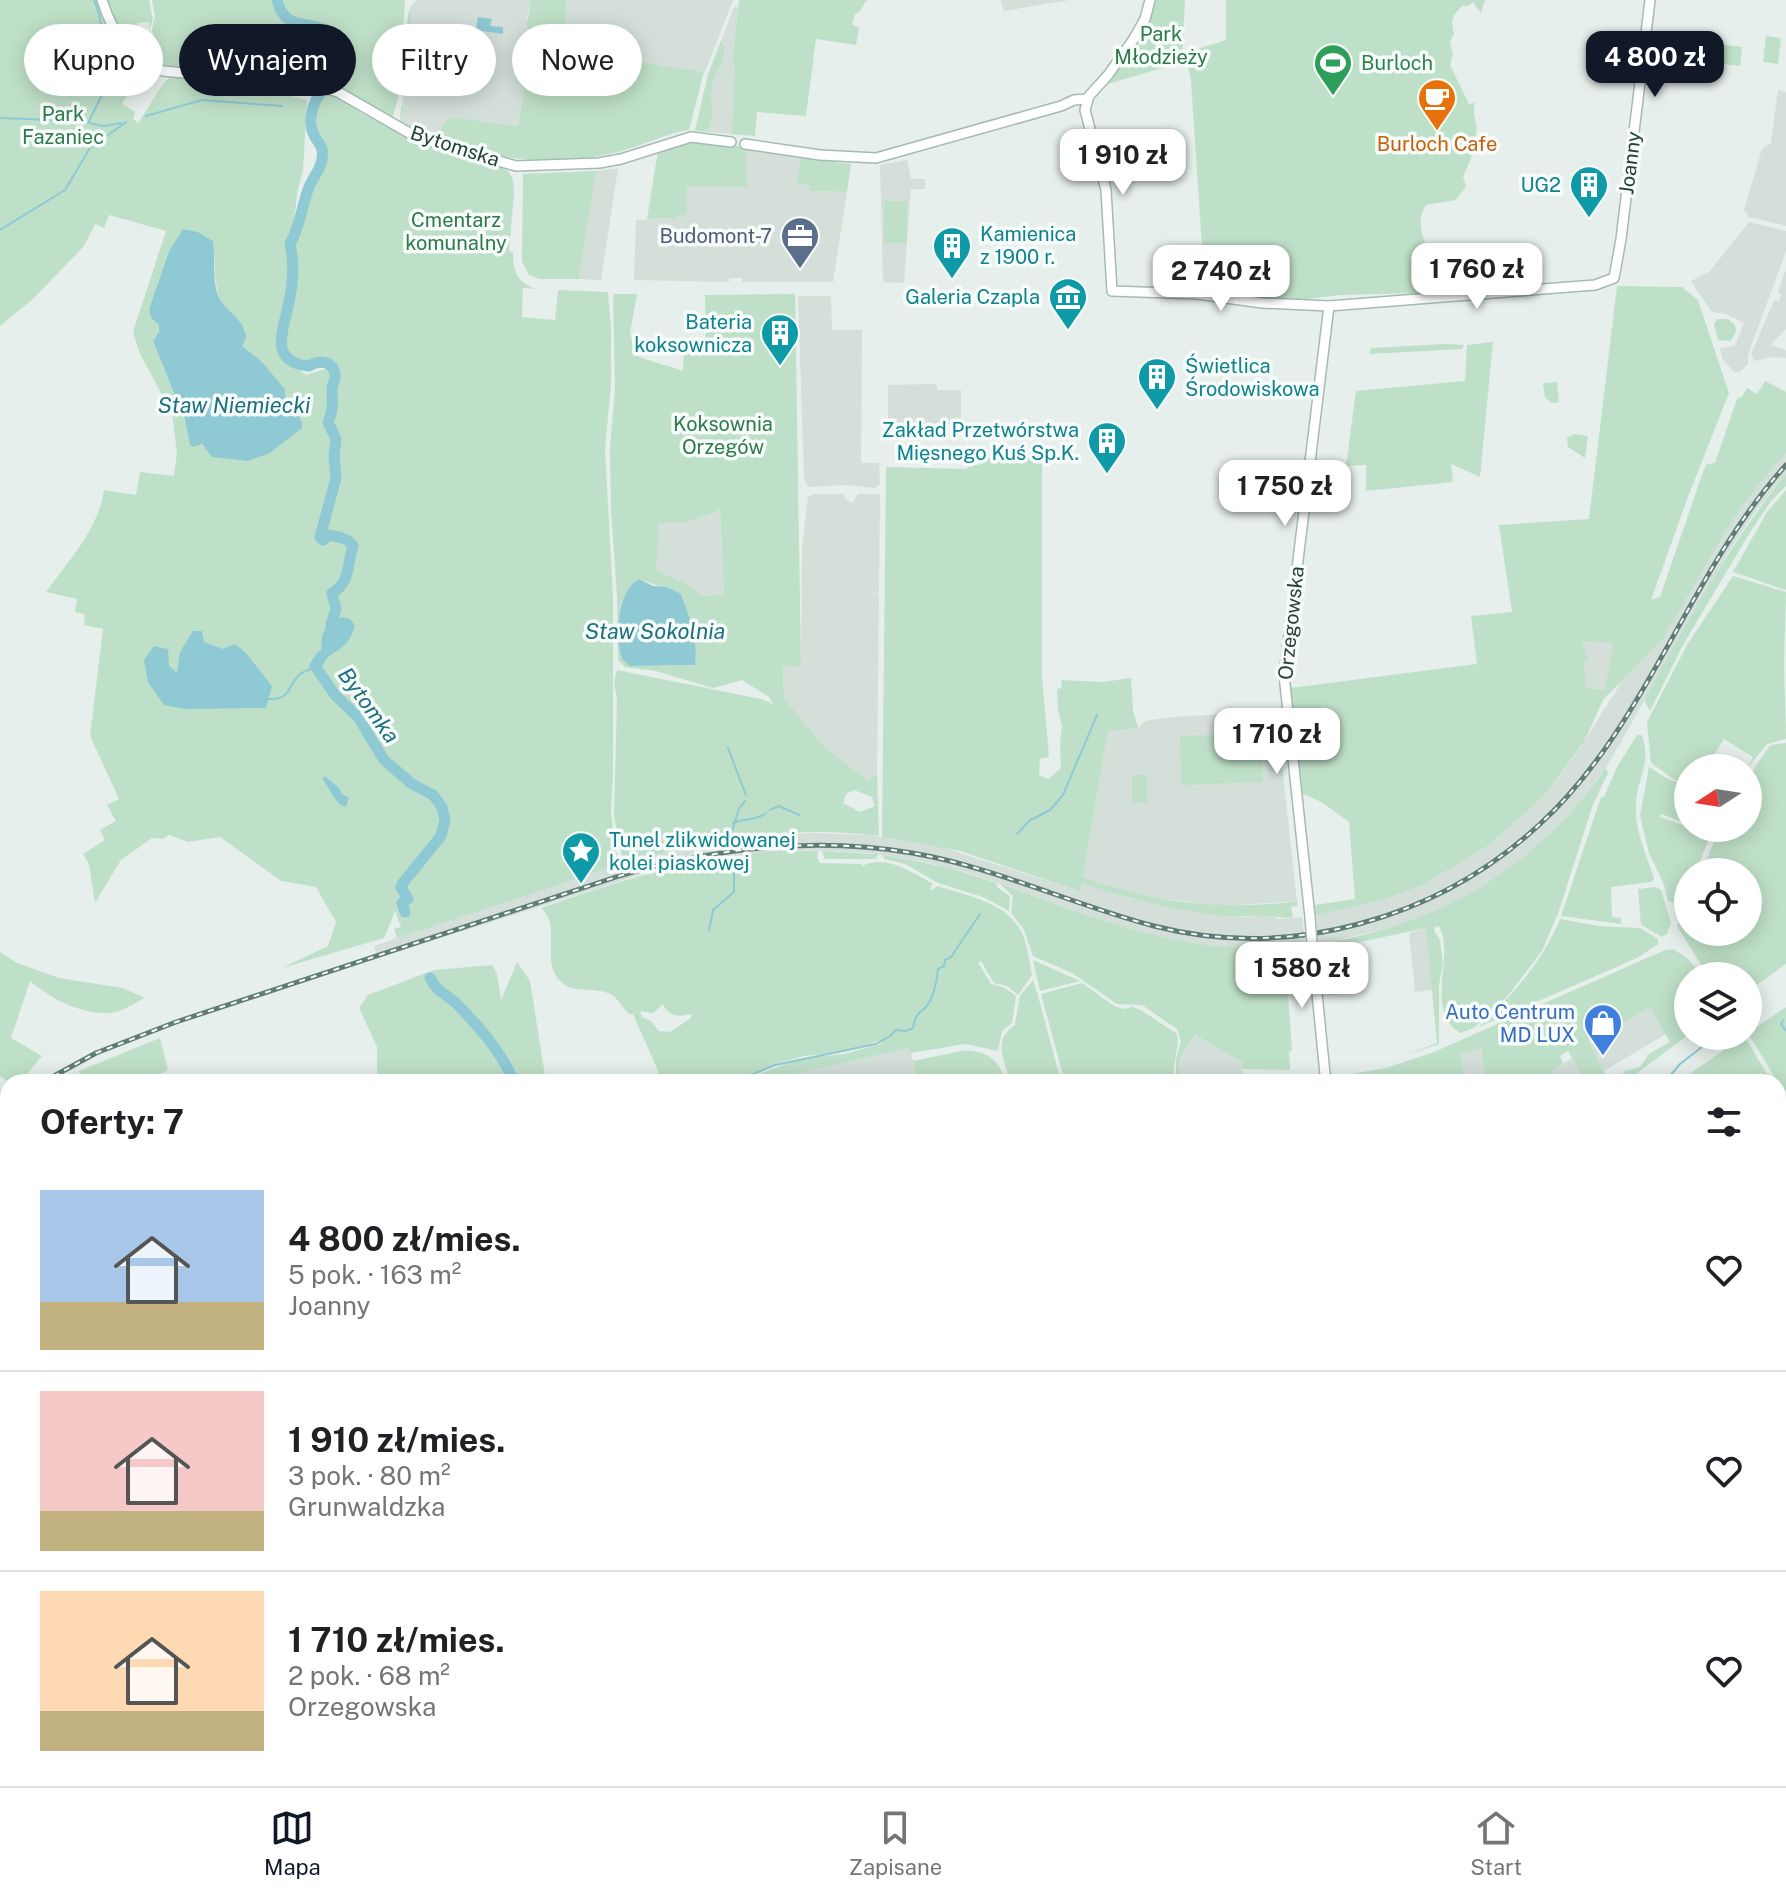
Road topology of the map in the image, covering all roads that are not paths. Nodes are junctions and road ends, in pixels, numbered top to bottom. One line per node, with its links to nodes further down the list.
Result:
1 (102, 0): 5 (street, Bytomska)
2 (1150, 0): 4 (street)
3 (1650, 0): 7 (street, Joanny)
4 (1086, 104): 6 (street); 7 (street)
5 (731, 142)
6 (745, 144)
7 (1329, 306): 8 (street, Orzegowska, bridge)
8 (1325, 1074)

